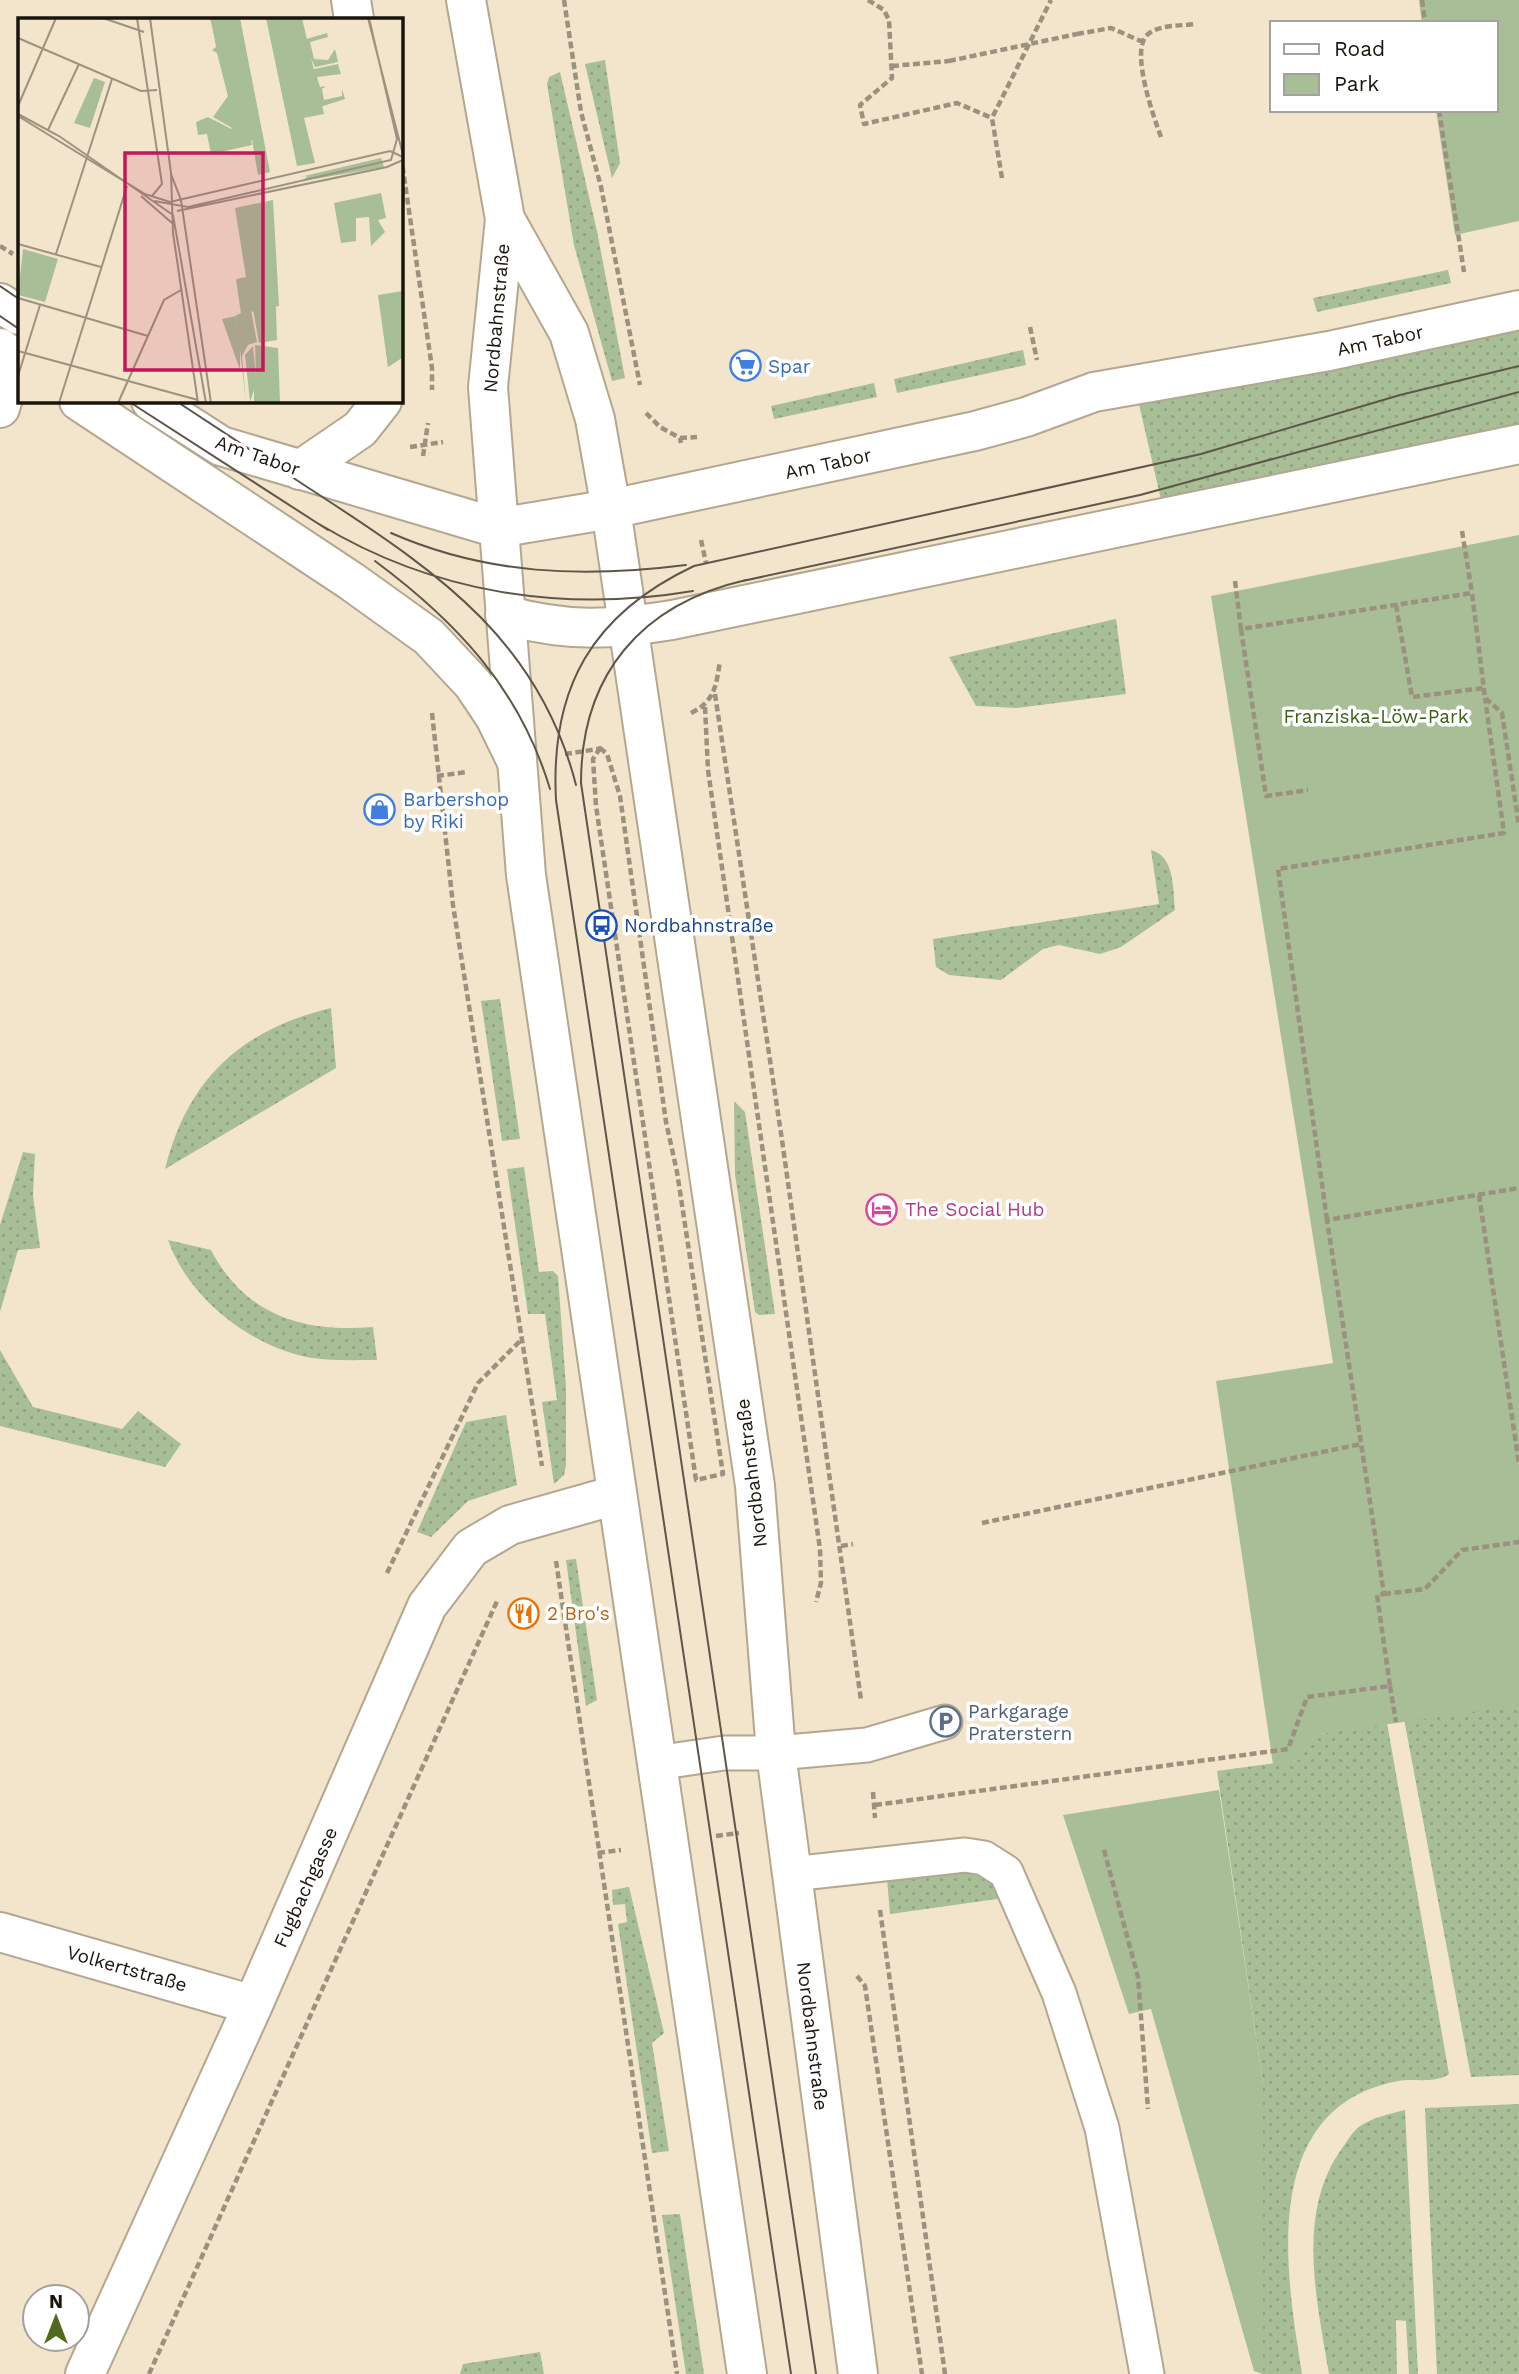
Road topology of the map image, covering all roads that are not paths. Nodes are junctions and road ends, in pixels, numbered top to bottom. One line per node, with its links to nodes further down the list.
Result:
1 (351, 0): 3 (street)
2 (466, 0): 4 (street, Nordbahnstraße)
3 (354, 18)
4 (505, 219): 15 (street, Nordbahnstraße); 16 (street, Nordbahnstraße)
5 (0, 303): 7 (street)
6 (1519, 310): 15 (street, Am Tabor)
7 (18, 314)
8 (11, 356): 12 (street)
9 (81, 402): 19 (street)
10 (153, 402): 14 (street, Am Tabor)
11 (381, 402): 14 (street)
12 (0, 408)
13 (1519, 444): 18 (street)
14 (300, 470): 16 (street, Am Tabor)
15 (611, 509): 16 (street, Am Tabor); 18 (street, Nordbahnstraße)
16 (498, 528): 17 (street, Nordbahnstraße)
17 (505, 615): 18 (street); 19 (street, Nordbahnstraße)
18 (626, 628): 22 (street, Nordbahnstraße)
19 (517, 762): 20 (street, Nordbahnstraße)
20 (616, 1495): 23 (street, Nordbahnstraße); 26 (street, Fugbachgasse)
21 (945, 1721): 22 (lane)
22 (776, 1754): 23 (lane); 24 (street, Nordbahnstraße)
23 (656, 1763): 28 (street, Nordbahnstraße)
24 (792, 1874): 29 (street, Nordbahnstraße); 30 (lane)
25 (0, 1932): 26 (street, Volkertstraße)
26 (253, 2005): 27 (street, Fugbachgasse)
27 (85, 2374)
28 (747, 2374)
29 (858, 2374)
30 (1147, 2374)

